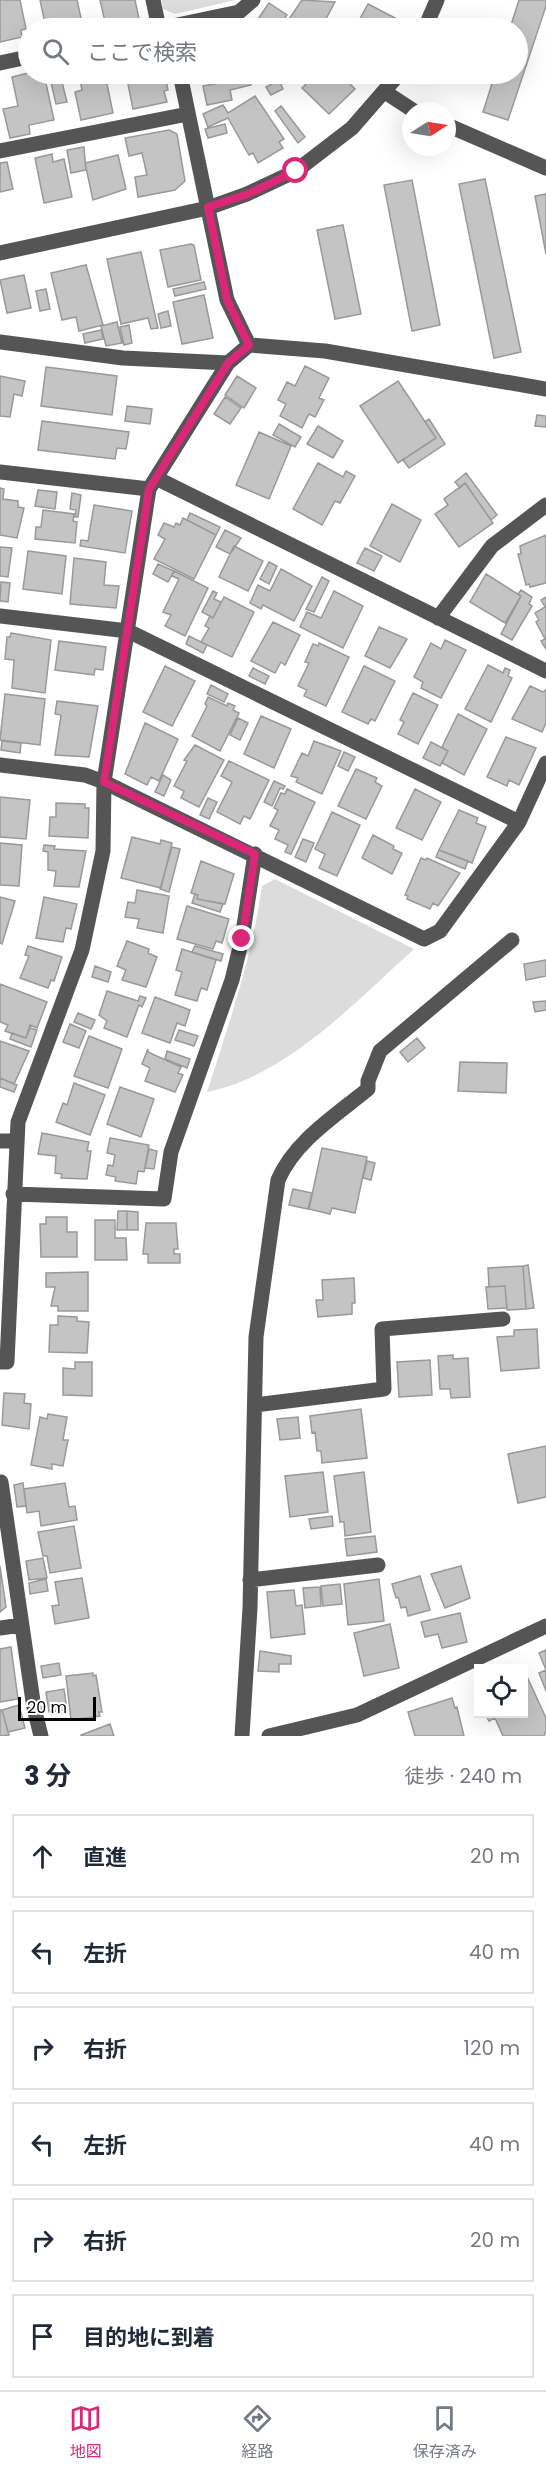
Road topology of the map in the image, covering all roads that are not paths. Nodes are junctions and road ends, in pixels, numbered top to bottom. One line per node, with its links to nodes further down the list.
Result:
1 (153, 0): 4 (street)
2 (253, 0): 5 (street)
3 (437, 0): 6 (street)
4 (161, 18)
5 (212, 18)
6 (429, 18)
7 (18, 59): 8 (street)
8 (0, 63)
9 (182, 84): 13 (street)
10 (391, 84): 11 (street)
11 (385, 92): 12 (street); 17 (street)
12 (402, 103)
13 (188, 114): 15 (street); 17 (street)
14 (456, 129): 16 (street)
15 (0, 151)
16 (546, 168)
17 (208, 207): 18 (street); 20 (street)
18 (0, 253)
19 (0, 342): 21 (street)
20 (249, 345): 21 (street); 22 (street)
21 (228, 363): 24 (street)
22 (546, 389)
23 (0, 472): 24 (street)
24 (153, 484): 27 (street); 28 (street)
25 (546, 505): 27 (street)
26 (0, 616): 28 (street)
27 (438, 618): 29 (street)
28 (128, 631): 32 (street); 33 (street)
29 (546, 671)
30 (546, 763): 33 (street)
31 (0, 765): 32 (street)
32 (104, 782): 34 (street); 37 (street)
33 (519, 822): 34 (street)
34 (255, 854): 38 (street)
35 (512, 940): 41 (street)
36 (0, 1141): 37 (street)
37 (16, 1142): 38 (street)
38 (13, 1194): 40 (street)
39 (503, 1319): 41 (street)
40 (0, 1362)
41 (255, 1406): 44 (street)
42 (0, 1482): 45 (street)
43 (378, 1565): 44 (street)
44 (250, 1581): 49 (street)
45 (21, 1625): 47 (street); 48 (street)
46 (546, 1626): 50 (street)
47 (0, 1628)
48 (41, 1736)
49 (242, 1736)
50 (269, 1736)

